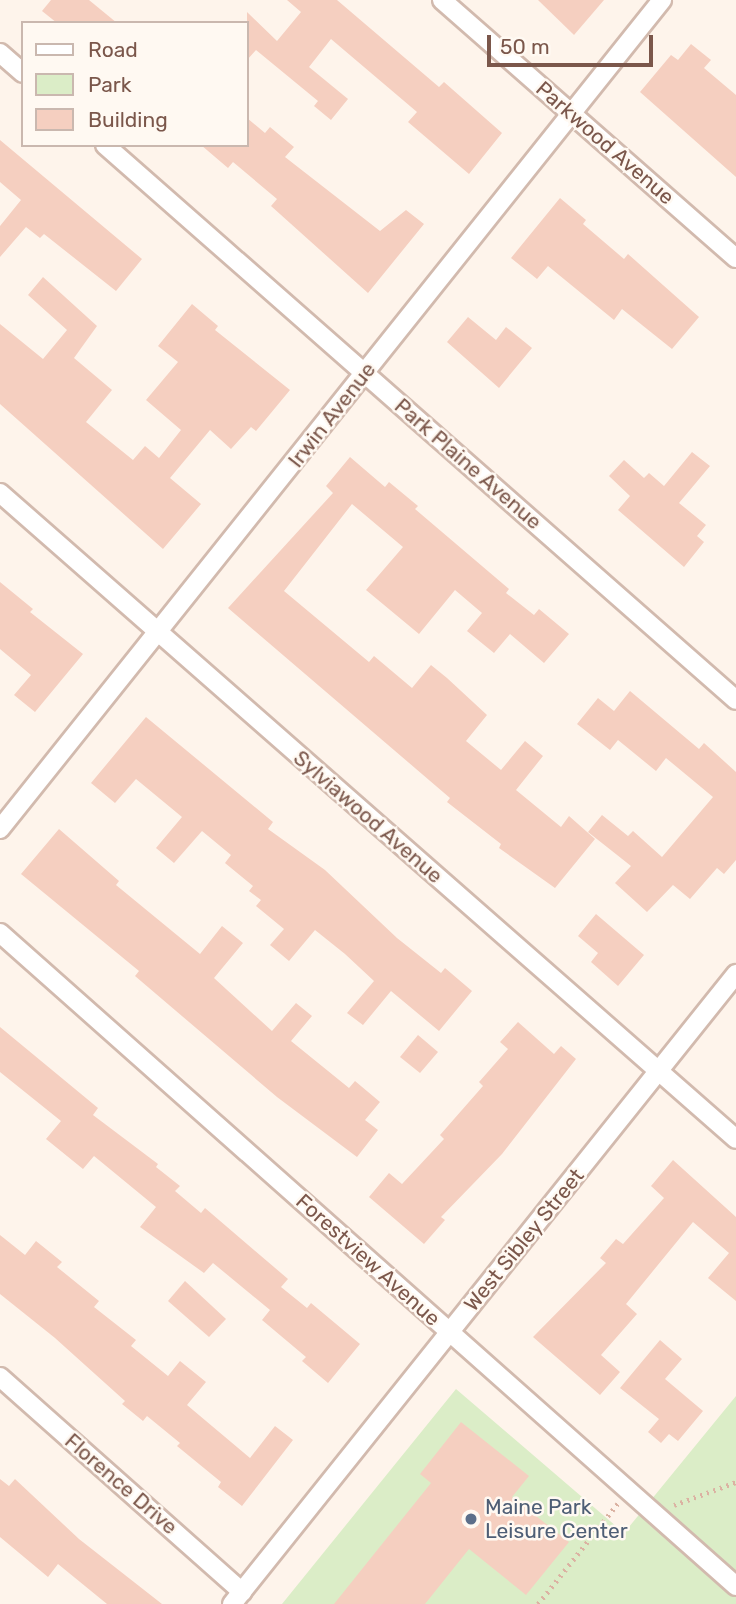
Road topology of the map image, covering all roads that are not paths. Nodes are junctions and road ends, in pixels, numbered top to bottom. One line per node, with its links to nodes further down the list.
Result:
1 (442, 0): 5 (street, Parkwood Avenue)
2 (662, 0): 5 (street, Irwin Avenue)
3 (0, 53): 4 (street)
4 (21, 71)
5 (571, 113): 7 (street, Parkwood Avenue); 8 (street, Irwin Avenue)
6 (107, 147): 8 (street, Park Plaine Avenue)
7 (736, 258)
8 (365, 373): 10 (street, Irwin Avenue); 11 (street, Park Plaine Avenue)
9 (0, 493): 10 (street, Sylviawood Avenue)
10 (159, 633): 12 (street, Irwin Avenue); 15 (street, Sylviawood Avenue)
11 (736, 699)
12 (0, 829)
13 (0, 933): 17 (street, Forestview Avenue)
14 (736, 974): 15 (street, West Sibley Street)
15 (658, 1072): 16 (street, Sylviawood Avenue); 17 (street, West Sibley Street)
16 (736, 1139)
17 (450, 1333): 19 (street, Forestview Avenue); 20 (street, West Sibley Street)
18 (0, 1377): 20 (street, Florence Drive)
19 (736, 1586)
20 (237, 1598)

